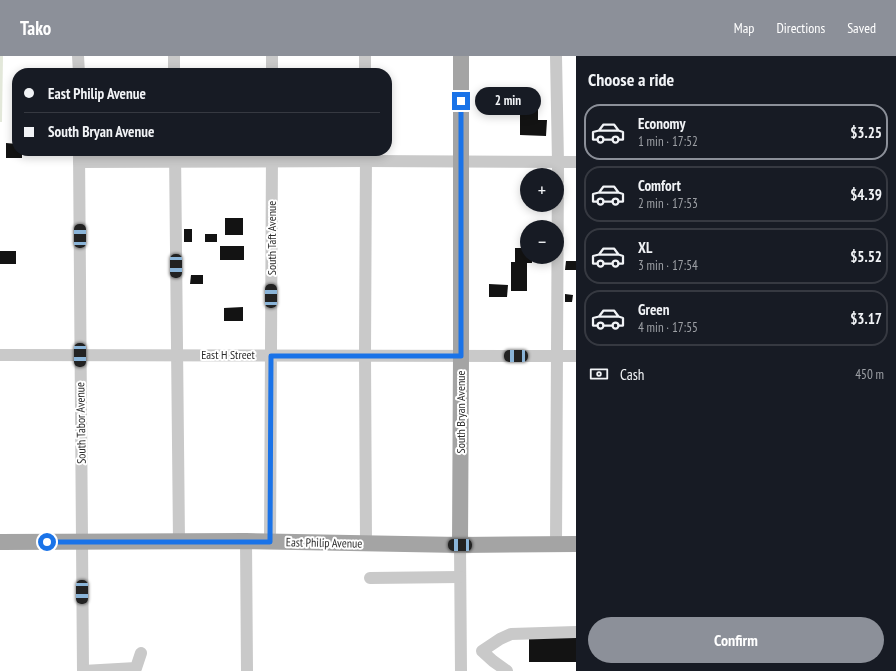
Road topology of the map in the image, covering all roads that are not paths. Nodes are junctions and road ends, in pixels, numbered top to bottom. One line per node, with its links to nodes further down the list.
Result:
1 (78, 56): 7 (street)
2 (174, 56): 8 (street)
3 (272, 56): 9 (street)
4 (365, 56): 10 (street)
5 (461, 56): 15 (main road, South Bryan Avenue)
6 (556, 56): 16 (street)
7 (78, 68)
8 (174, 68)
9 (272, 68)
10 (365, 68)
11 (272, 156): 12 (street); 14 (street); 21 (street, South Taft Avenue)
12 (366, 156): 15 (street); 22 (street)
13 (79, 157): 14 (street); 19 (street, South Tabor Avenue)
14 (175, 157): 20 (street)
15 (461, 161): 16 (street); 23 (main road, South Bryan Avenue)
16 (558, 162): 17 (street); 24 (street)
17 (576, 162)
18 (0, 355): 19 (street, East H Street)
19 (80, 355): 20 (street, East H Street); 29 (street, South Tabor Avenue)
20 (176, 355): 21 (street, East H Street); 26 (street)
21 (271, 356): 22 (street, East H Street); 30 (street, South Taft Avenue)
22 (365, 356): 23 (street, East H Street); 31 (street)
23 (461, 356): 24 (street, East H Street); 34 (main road, South Bryan Avenue)
24 (557, 356): 25 (street, East H Street); 32 (street)
25 (576, 356)
26 (179, 541): 27 (main road, East Philip Avenue); 29 (main road, East Philip Avenue)
27 (246, 541): 30 (main road, East Philip Avenue); 42 (street)
28 (0, 542): 29 (main road, East Philip Avenue)
29 (82, 542): 41 (street, South Tabor Avenue)
30 (270, 542): 31 (main road, East Philip Avenue)
31 (366, 543): 34 (main road, East Philip Avenue)
32 (556, 544): 33 (main road, East Philip Avenue); 34 (main road, East Philip Avenue)
33 (576, 544)
34 (460, 545): 35 (street, South Bryan Avenue)
35 (460, 577): 36 (street); 38 (street, South Bryan Avenue)
36 (370, 578)
37 (576, 632): 39 (street)
38 (461, 651): 39 (street); 43 (street, South Bryan Avenue)
39 (482, 651): 44 (street)
40 (141, 653): 41 (street)
41 (83, 671)
42 (247, 671)
43 (461, 671)
44 (507, 671)

